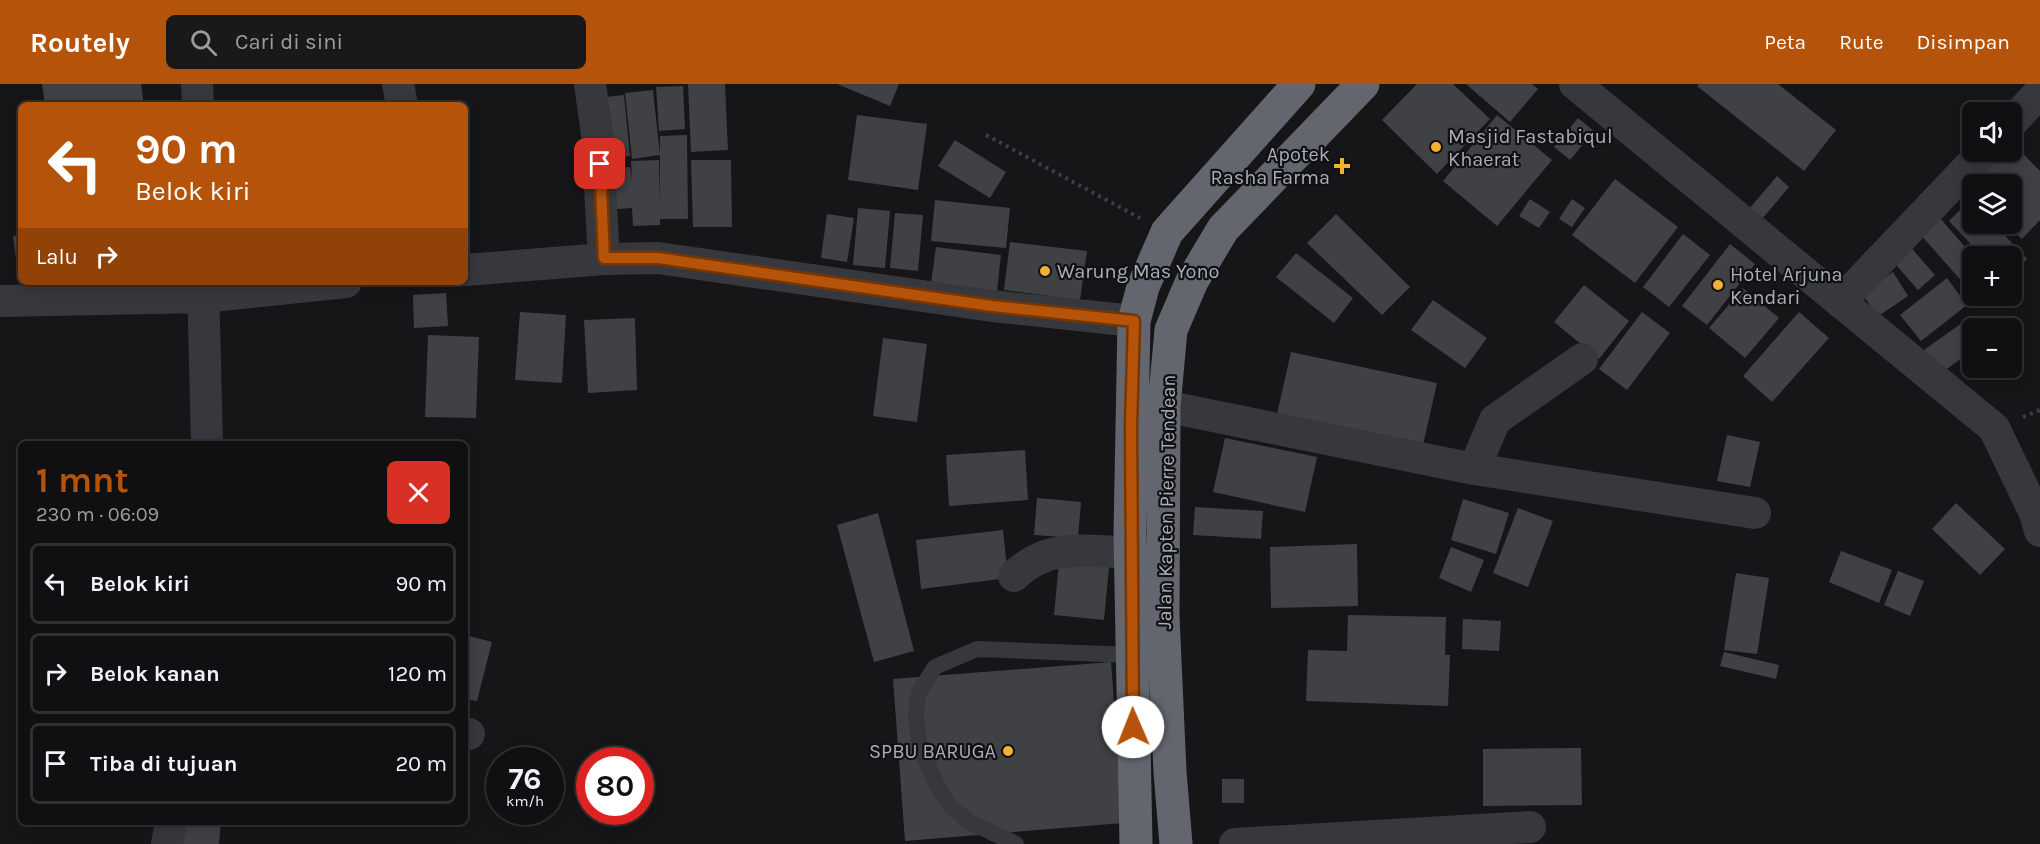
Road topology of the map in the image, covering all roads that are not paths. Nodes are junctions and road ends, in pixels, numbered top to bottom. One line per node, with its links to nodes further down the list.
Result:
1 (196, 84): 8 (street)
2 (398, 84): 9 (street)
3 (590, 84): 12 (street)
4 (1299, 84): 18 (highway, Jalan Kapten Pierre Tendean)
5 (1363, 84): 20 (highway, Jalan Kapten Pierre Tendean)
6 (1575, 84): 17 (street)
7 (2040, 92): 10 (street)
8 (198, 102)
9 (401, 102)
10 (2022, 111)
11 (1973, 162): 17 (street)
12 (604, 258): 13 (street); 18 (street)
13 (468, 270)
14 (292, 285): 15 (street)
15 (203, 290): 16 (street); 21 (street)
16 (0, 301)
17 (1840, 302): 24 (street)
18 (1134, 321): 25 (highway, Jalan Kapten Pierre Tendean)
19 (1582, 359): 22 (street)
20 (1164, 406): 22 (street); 28 (highway, Jalan Kapten Pierre Tendean)
21 (207, 441)
22 (1474, 469): 23 (street)
23 (1755, 513)
24 (2040, 531)
25 (1132, 553): 26 (street); 27 (highway, Jalan Kapten Pierre Tendean)
26 (1014, 576)
27 (1131, 655): 29 (highway, Jalan Kapten Pierre Tendean); 33 (lane)
28 (1170, 772): 29 (highway); 35 (highway, Jalan Kapten Pierre Tendean)
29 (1134, 775): 34 (highway, Jalan Kapten Pierre Tendean)
30 (170, 825): 32 (street)
31 (1530, 827): 36 (street)
32 (167, 844)
33 (1016, 844)
34 (1136, 844)
35 (1176, 844)
36 (1234, 844)

